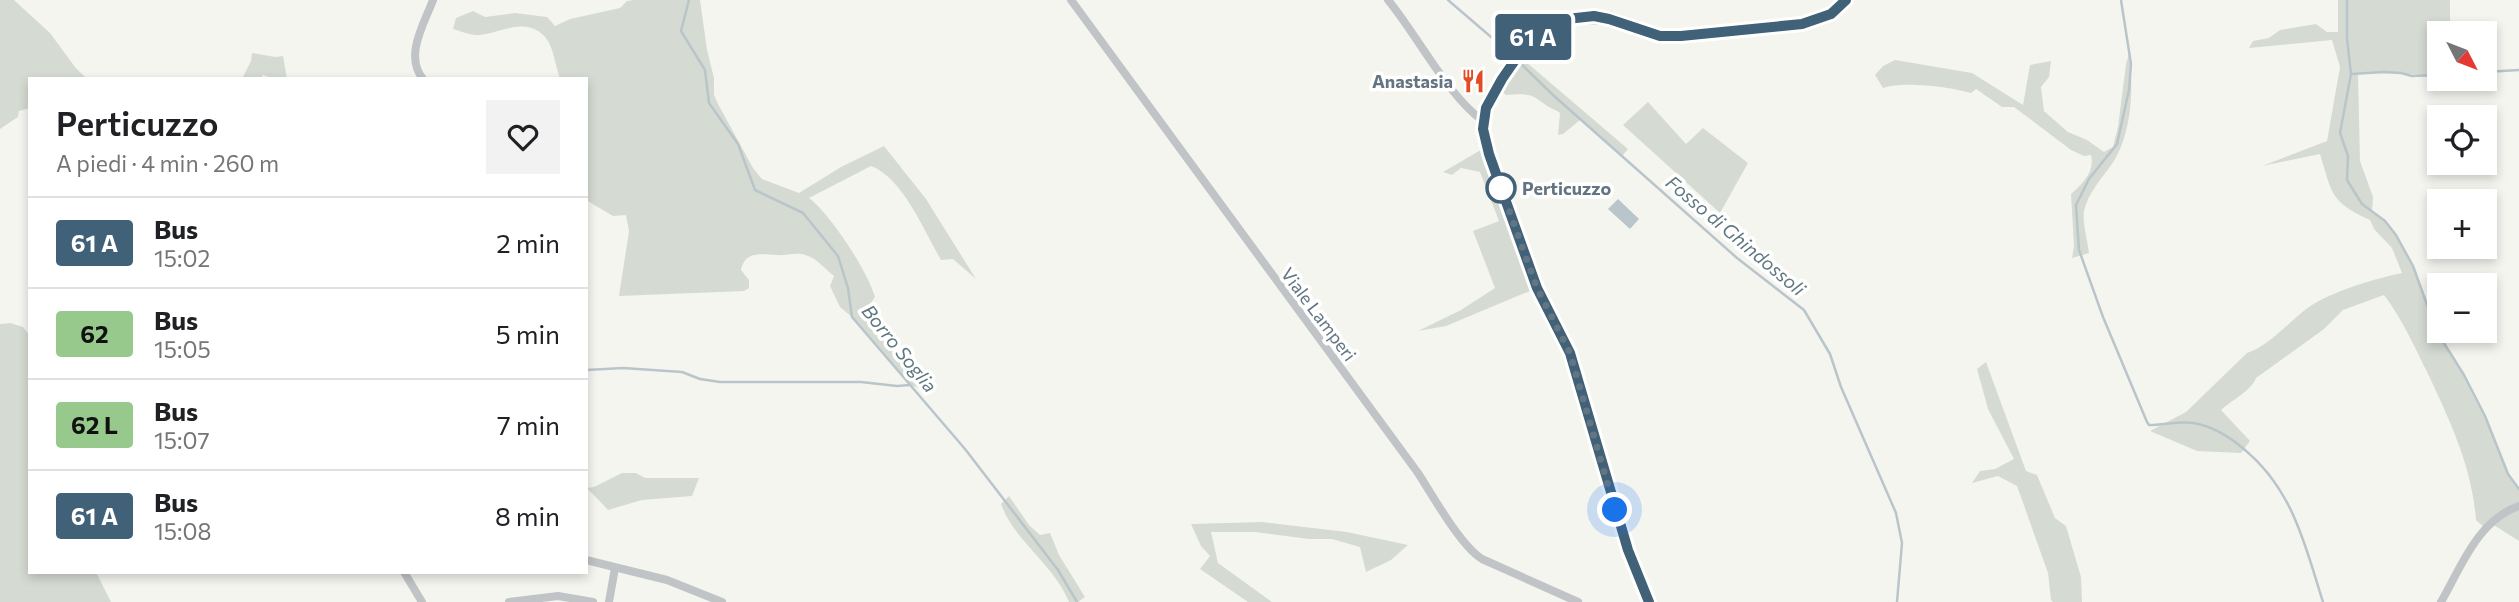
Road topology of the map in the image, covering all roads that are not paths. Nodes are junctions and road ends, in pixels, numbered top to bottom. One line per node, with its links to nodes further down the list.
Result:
1 (433, 0): 5 (street)
2 (1071, 0): 16 (street, Viale Lamperi)
3 (1388, 0): 6 (street)
4 (1846, 0): 6 (main road)
5 (422, 77)
6 (1483, 121): 17 (main road)
7 (2519, 506): 18 (street)
8 (588, 561): 9 (street)
9 (615, 568): 14 (street); 15 (street)
10 (405, 574): 11 (street)
11 (422, 602)
12 (509, 602): 13 (street)
13 (593, 602)
14 (610, 602)
15 (722, 602)
16 (1578, 602)
17 (1650, 602)
18 (2441, 602)

